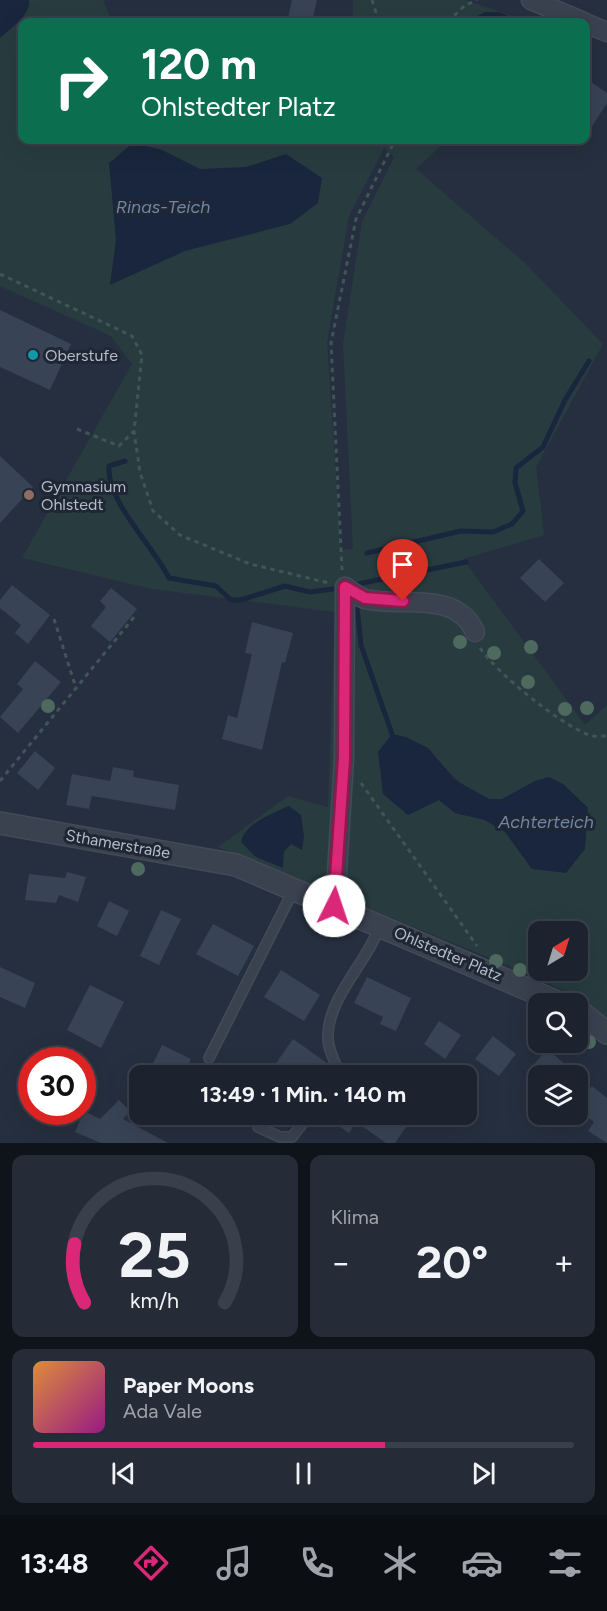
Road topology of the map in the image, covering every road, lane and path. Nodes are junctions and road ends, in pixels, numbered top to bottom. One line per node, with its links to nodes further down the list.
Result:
1 (372, 0): 4 (path)
2 (477, 0): 5 (path)
3 (531, 0): 6 (street)
4 (378, 18)
5 (452, 18)
6 (572, 18)
7 (590, 25): 8 (street)
8 (607, 32)
9 (392, 144): 13 (path)
10 (0, 274): 12 (path)
11 (77, 429): 12 (path)
12 (134, 431): 13 (path)
13 (345, 587): 16 (street); 19 (street)
14 (135, 616): 17 (path)
15 (54, 619): 17 (path)
16 (475, 632): 18 (path)
17 (76, 688): 20 (path)
18 (607, 736)
19 (344, 759): 24 (street); 26 (path)
20 (0, 781)
21 (0, 823): 22 (street, Sthamerstraße)
22 (236, 865): 23 (street, Ohlstedter Platz)
23 (294, 889): 24 (street, Ohlstedter Platz); 30 (lane)
24 (334, 906): 25 (street, Ohlstedter Platz)
25 (380, 925): 27 (street, Ohlstedter Platz); 31 (lane)
26 (478, 948)
27 (537, 993)
28 (588, 1018): 29 (street)
29 (607, 1033)
30 (209, 1058)
31 (336, 1065)
32 (301, 1125): 33 (lane)
33 (258, 1127)

